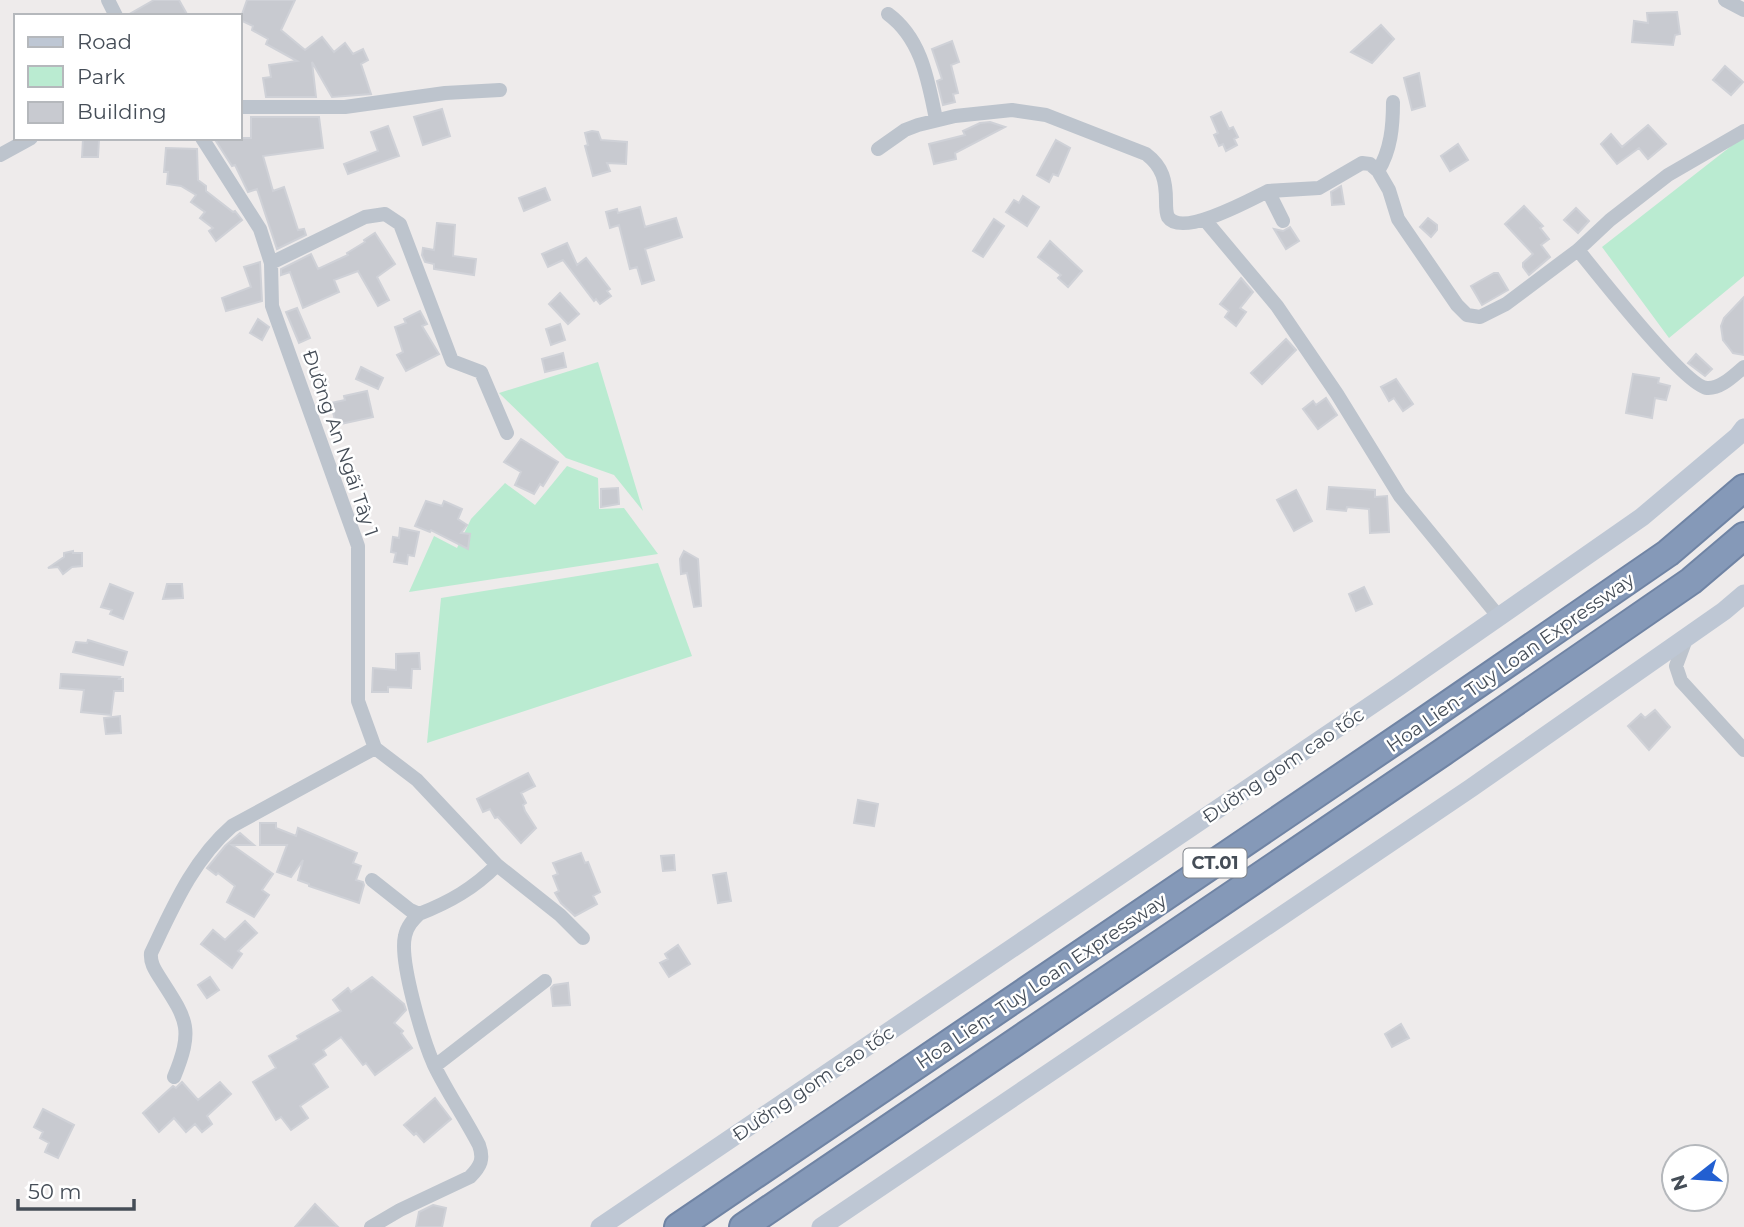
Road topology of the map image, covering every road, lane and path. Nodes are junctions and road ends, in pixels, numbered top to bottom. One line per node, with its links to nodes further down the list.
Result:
1 (1725, 0): 2 (street)
2 (1744, 10)
3 (888, 14): 7 (street)
4 (500, 90): 6 (street)
5 (1393, 102): 13 (street)
6 (242, 107)
7 (936, 119): 11 (street); 15 (street)
8 (1744, 131): 17 (street)
9 (27, 140): 12 (street)
10 (203, 140): 18 (street, Đường An Ngãi Tây 1)
11 (878, 149)
12 (0, 155)
13 (1378, 172): 14 (street); 17 (street)
14 (1268, 191): 15 (street); 16 (street)
15 (1205, 220): 25 (street)
16 (1283, 221)
17 (1577, 250): 19 (street)
18 (271, 263): 21 (street); 27 (street, Đường An Ngãi Tây 1)
19 (1744, 367)
20 (1744, 428): 25 (main road, Đường gom cao tốc)
21 (508, 433)
22 (1744, 488): 38 (highway, Hoa Lien- Tuy Loan Expressway / CT.01)
23 (1744, 536): 39 (highway, Hoa Lien- Tuy Loan Expressway / CT.01)
24 (1744, 594): 26 (main road)
25 (1499, 617): 37 (main road, Đường gom cao tốc)
26 (1688, 636): 28 (street); 40 (main road)
27 (375, 748): 29 (street); 35 (street)
28 (1744, 750)
29 (497, 865): 31 (street); 32 (street)
30 (372, 880): 31 (street)
31 (419, 914): 34 (street)
32 (583, 938)
33 (545, 981): 34 (street)
34 (435, 1066): 36 (street)
35 (174, 1077)
36 (371, 1227)
37 (600, 1227)
38 (678, 1227)
39 (743, 1227)
40 (821, 1227)

